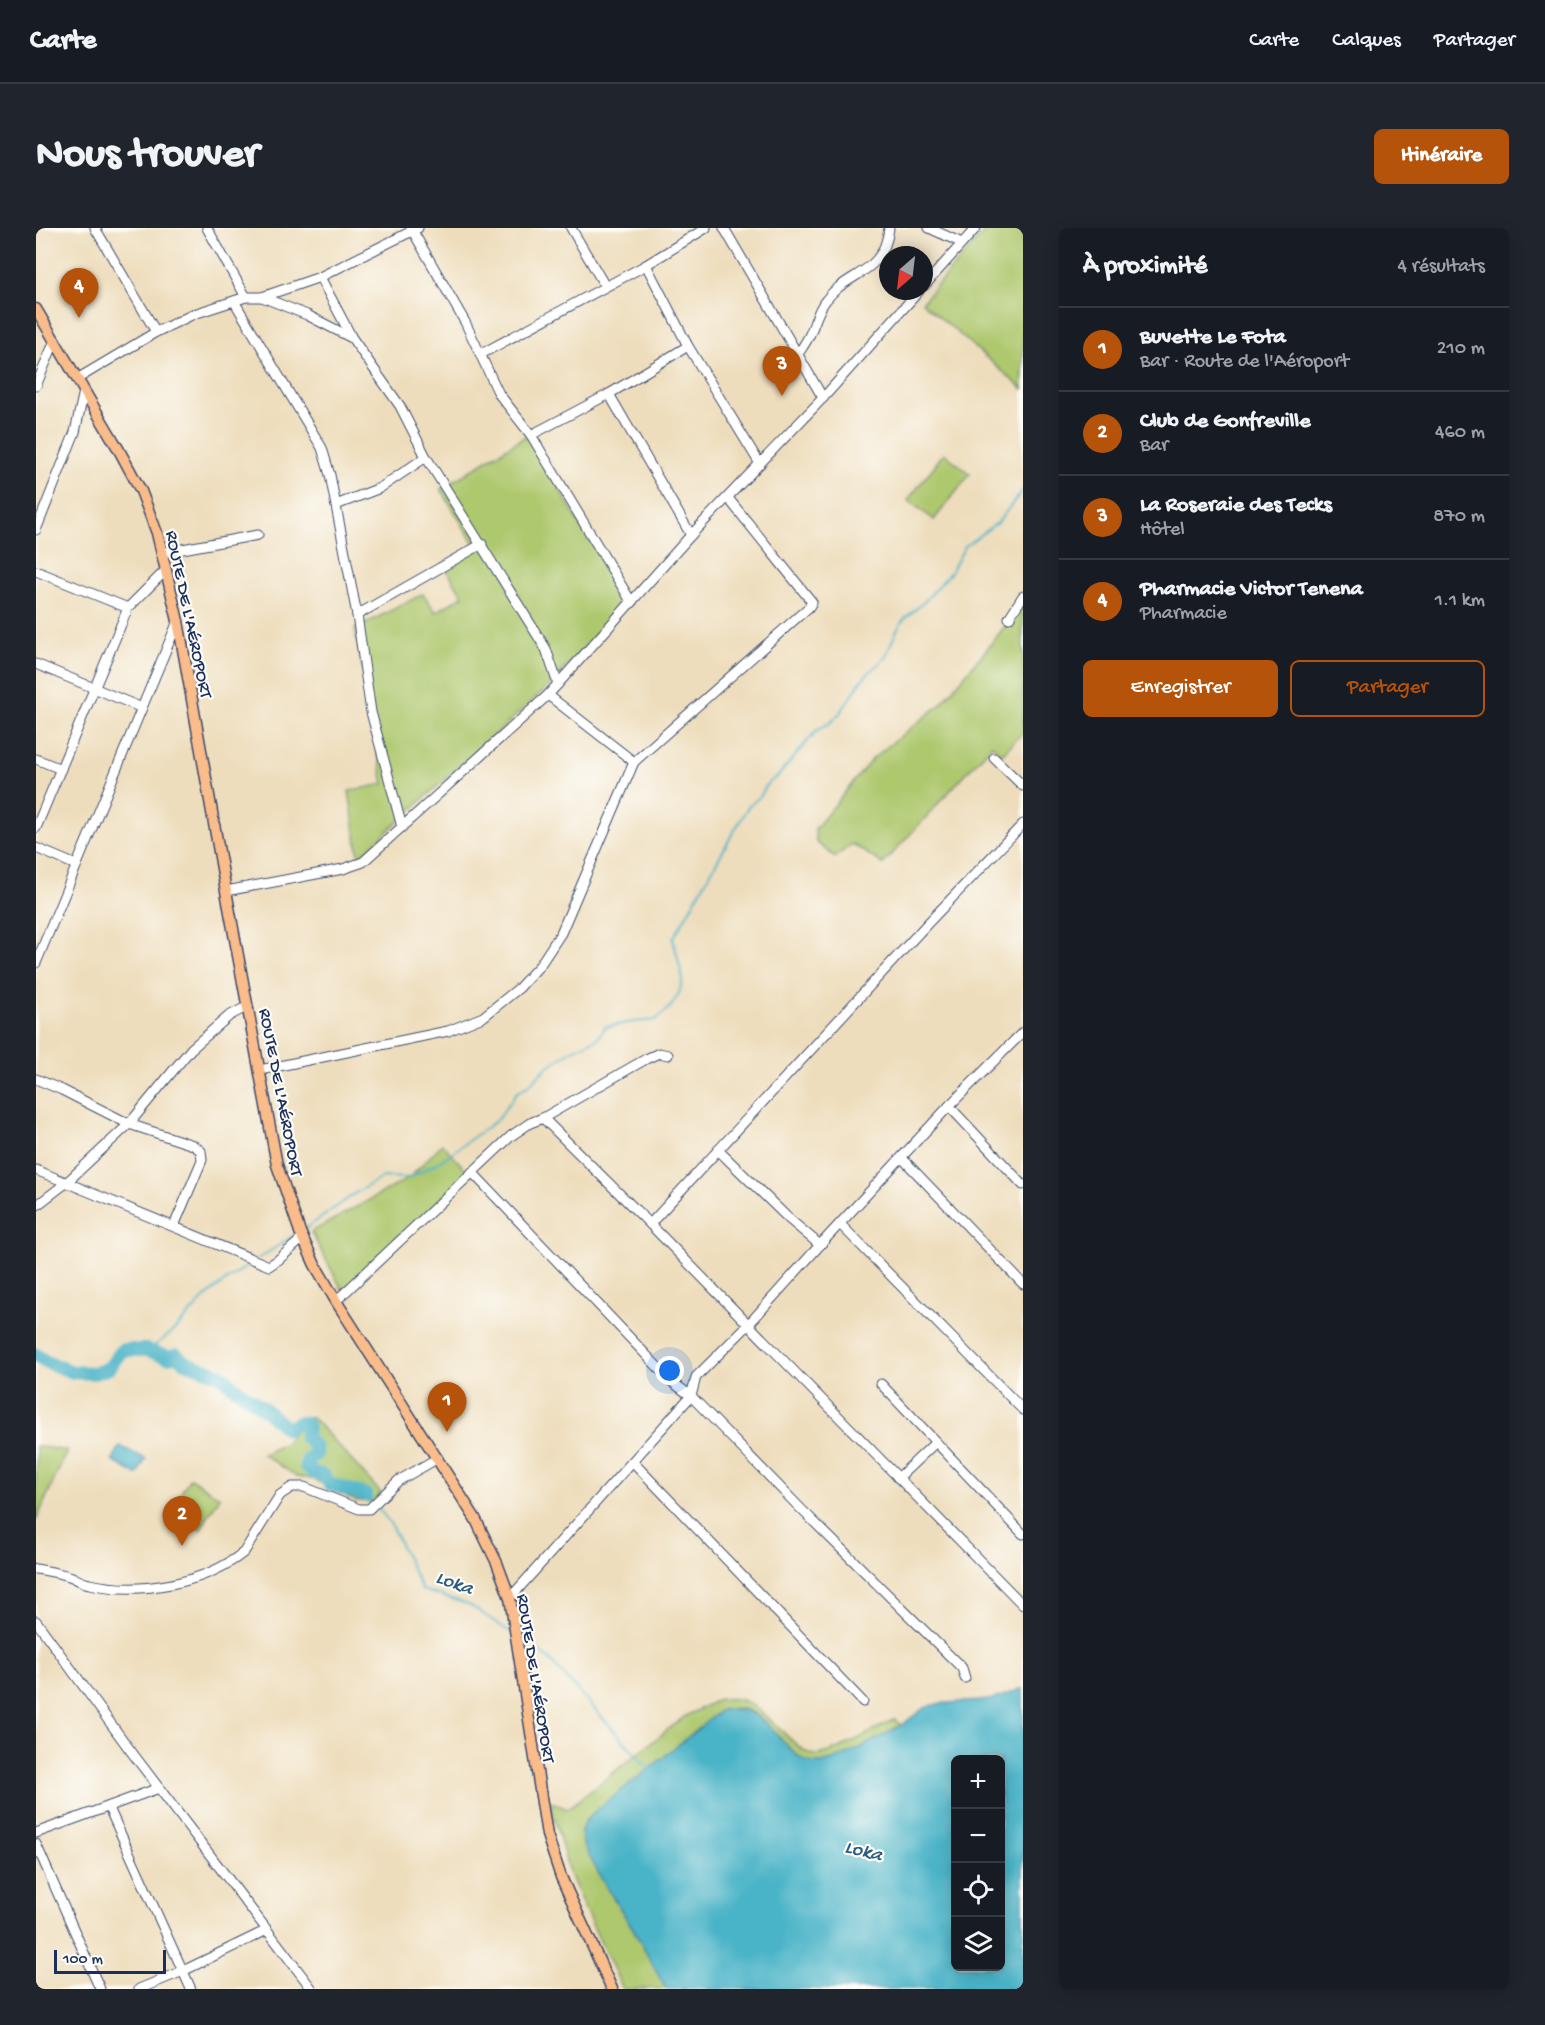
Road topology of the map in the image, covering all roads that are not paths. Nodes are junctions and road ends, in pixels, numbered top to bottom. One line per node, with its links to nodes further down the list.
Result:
1 (96, 228): 20 (street)
2 (207, 228): 15 (street)
3 (571, 228): 14 (street)
4 (706, 228): 11 (street)
5 (724, 228): 25 (street)
6 (888, 228): 25 (street)
7 (929, 228): 10 (street)
8 (976, 228): 10 (street)
9 (414, 229): 13 (street); 24 (street)
10 (962, 243): 12 (street)
11 (646, 266): 14 (street); 23 (street)
12 (933, 276)
13 (320, 277): 16 (street); 21 (street)
14 (605, 286): 24 (street)
15 (246, 297): 16 (street); 18 (street)
16 (262, 297): 21 (street)
17 (911, 300): 31 (street)
18 (234, 301): 20 (street); 36 (street)
19 (36, 309): 22 (main road, ROUTE DE L'AÉROPORT)
20 (156, 332): 27 (street)
21 (352, 338): 33 (street)
22 (55, 340): 26 (street); 27 (main road, ROUTE DE L'AÉROPORT)
23 (688, 346): 30 (street); 34 (street)
24 (482, 354): 32 (street)
25 (798, 354): 31 (street)
26 (41, 362): 28 (street)
27 (77, 379): 29 (main road, ROUTE DE L'AÉROPORT)
28 (36, 386)
29 (84, 391): 37 (street); 41 (main road, ROUTE DE L'AÉROPORT)
30 (609, 394): 32 (street); 39 (street)
31 (823, 398): 34 (street)
32 (531, 435): 45 (street)
33 (426, 457): 36 (street); 40 (street)
34 (760, 464): 35 (street)
35 (728, 498): 39 (street); 57 (street)
36 (336, 505): 47 (street)
37 (36, 530)
38 (258, 535): 41 (street)
39 (691, 535): 45 (street)
40 (482, 544): 47 (street); 51 (street)
41 (161, 553): 43 (main road, ROUTE DE L'AÉROPORT)
42 (36, 571): 46 (street)
43 (165, 571): 46 (street); 49 (main road, ROUTE DE L'AÉROPORT)
44 (1023, 597): 48 (street)
45 (632, 603): 51 (street)
46 (128, 608): 52 (street)
47 (357, 615): 61 (street)
48 (1009, 618)
49 (178, 621): 54 (street); 65 (main road, ROUTE DE L'AÉROPORT)
50 (36, 664): 52 (street)
51 (558, 684): 53 (street)
52 (94, 688): 54 (street); 58 (street)
53 (548, 695): 57 (street); 61 (street)
54 (142, 708): 64 (street)
55 (994, 758): 59 (street)
56 (36, 759): 58 (street)
57 (634, 762): 71 (street)
58 (61, 769): 62 (street)
59 (1023, 786)
60 (1023, 824): 76 (street)
61 (402, 827): 65 (street)
62 (36, 828)
63 (36, 848): 64 (street)
64 (76, 865): 66 (street)
65 (226, 891): 68 (main road, ROUTE DE L'AÉROPORT)
66 (40, 941): 67 (street)
67 (36, 963)
68 (248, 1006): 71 (main road, ROUTE DE L'AÉROPORT); 75 (street)
69 (1023, 1032): 73 (street)
70 (668, 1055): 74 (street)
71 (260, 1070): 86 (main road, ROUTE DE L'AÉROPORT)
72 (36, 1079): 75 (street)
73 (949, 1106): 77 (street); 81 (street)
74 (543, 1118): 79 (street); 83 (street)
75 (129, 1124): 80 (street); 85 (street)
76 (718, 1150): 83 (street); 87 (street)
77 (902, 1158): 84 (street); 88 (street)
78 (36, 1170): 80 (street)
79 (472, 1172): 89 (street); 92 (street)
80 (66, 1183): 82 (street); 85 (street)
81 (1023, 1185)
82 (36, 1206)
83 (650, 1224): 90 (street)
84 (841, 1224): 87 (street); 93 (street)
85 (174, 1226): 86 (street)
86 (303, 1238): 89 (main road, ROUTE DE L'AÉROPORT)
87 (820, 1245): 90 (street)
88 (1023, 1284)
89 (336, 1301): 95 (main road, ROUTE DE L'AÉROPORT)
90 (748, 1325): 92 (street); 97 (street)
91 (881, 1384): 94 (street)
92 (691, 1396): 96 (street); 103 (street)
93 (1023, 1410)
94 (936, 1442): 97 (street); 98 (street)
95 (438, 1458): 99 (street); 100 (main road, ROUTE DE L'AÉROPORT)
96 (633, 1462): 100 (street); 104 (street)
97 (898, 1478): 101 (street)
98 (1023, 1534)
99 (36, 1569)
100 (510, 1598): 115 (main road, ROUTE DE L'AÉROPORT)
101 (1023, 1605)
102 (36, 1621): 105 (street)
103 (964, 1678)
104 (863, 1702)
105 (159, 1788): 106 (street); 109 (street)
106 (109, 1808): 107 (street); 110 (street)
107 (36, 1833)
108 (36, 1844): 111 (street)
109 (267, 1930): 110 (street); 114 (street)
110 (183, 1971): 112 (street); 113 (street)
111 (100, 1989)
112 (139, 1989)
113 (191, 1989)
114 (312, 1989)
115 (612, 1989)

